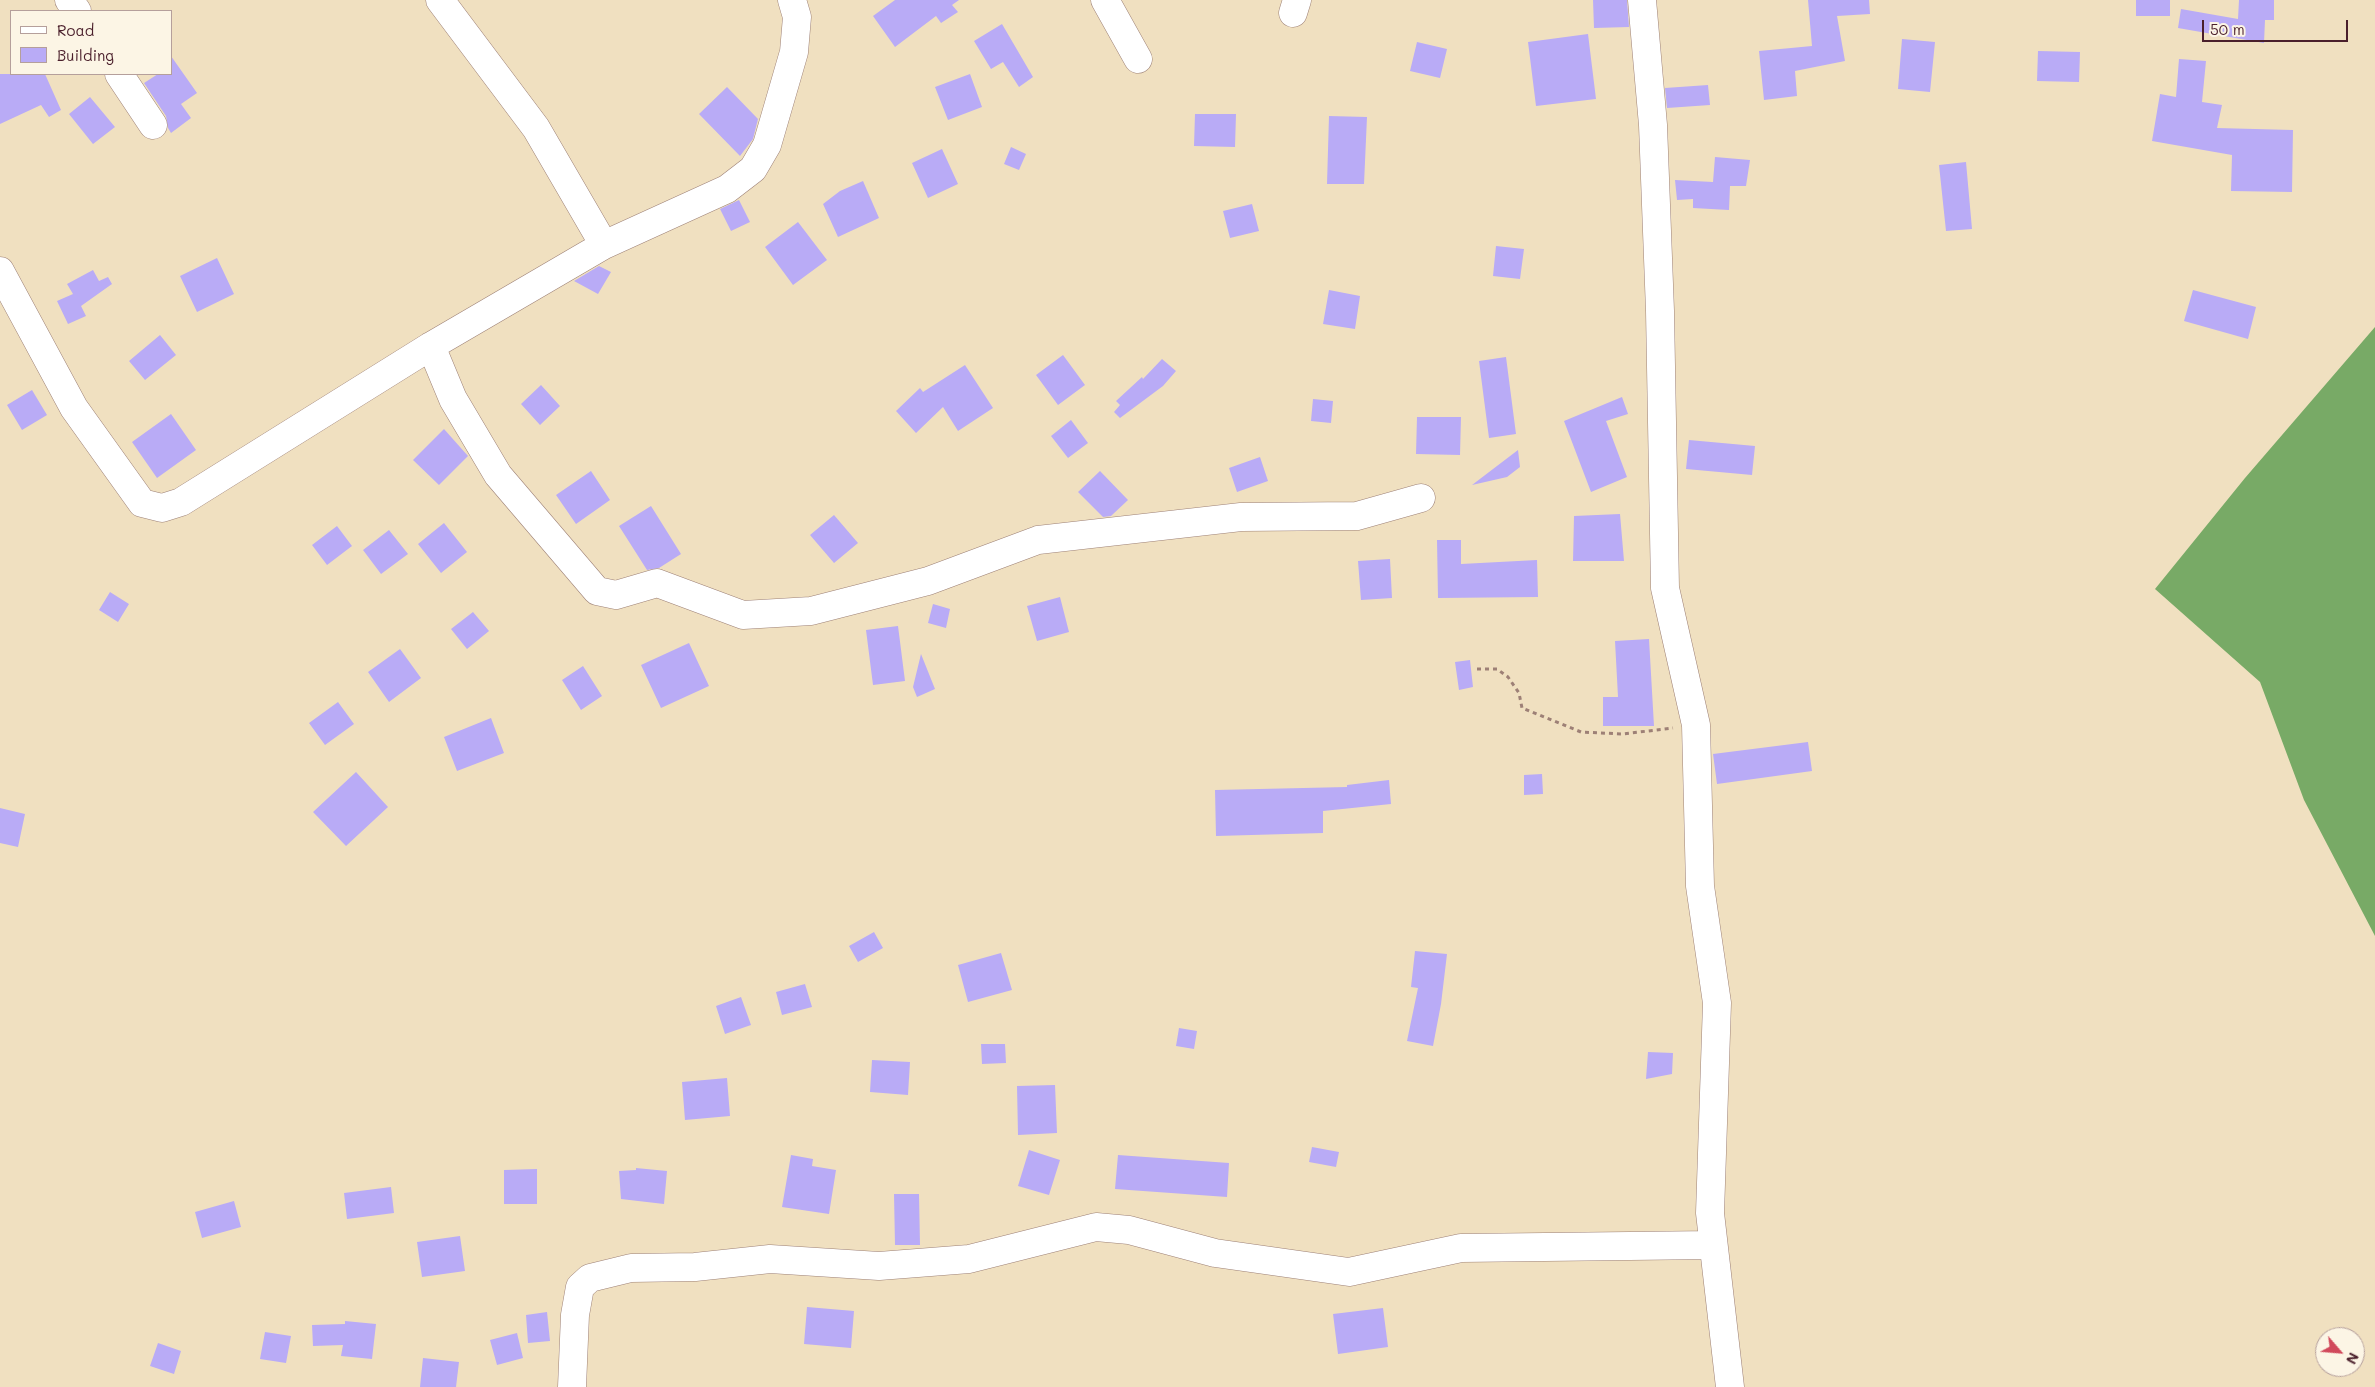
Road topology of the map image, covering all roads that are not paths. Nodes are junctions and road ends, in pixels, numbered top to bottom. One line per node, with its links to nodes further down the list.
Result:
1 (440, 0): 8 (street)
2 (792, 0): 8 (street)
3 (1105, 0): 5 (street)
4 (1642, 0): 12 (street)
5 (1138, 58)
6 (120, 75): 7 (street)
7 (153, 125)
8 (604, 245): 10 (street)
9 (0, 271): 10 (street)
10 (431, 346): 11 (street)
11 (1421, 498)
12 (1714, 1245): 13 (street); 14 (street)
13 (572, 1387)
14 (1730, 1387)

